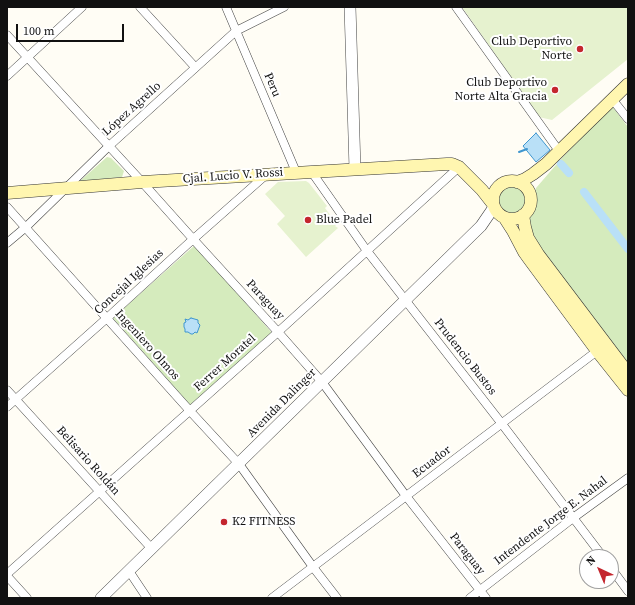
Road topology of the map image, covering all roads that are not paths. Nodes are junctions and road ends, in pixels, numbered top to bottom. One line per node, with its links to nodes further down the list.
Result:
1 (82, 7): 9 (street)
2 (140, 7): 10 (street)
3 (226, 7): 7 (street, Peru)
4 (284, 7): 7 (street, López Agrello)
5 (350, 7): 18 (street)
6 (456, 7): 16 (street)
7 (236, 31): 10 (street, López Agrello); 21 (street, Peru)
8 (7, 35): 9 (street, Paraguay)
9 (28, 58): 11 (street); 15 (street, Paraguay)
10 (195, 67): 15 (street, López Agrello)
11 (7, 76)
12 (628, 84): 13 (main road)
13 (612, 99): 14 (street); 16 (main road)
14 (628, 119)
15 (109, 146): 23 (street, Paraguay); 26 (street, López Agrello)
16 (559, 151): 17 (main road)
17 (546, 164): 24 (main road); 27 (main road)
18 (355, 169): 19 (main road, Cjal. Lucio V. Rossi); 20 (main road, Cjal. Lucio V. Rossi)
19 (311, 171): 21 (main road, Cjal. Lucio V. Rossi); 35 (street, Prudencio Bustos)
20 (462, 171): 25 (main road); 30 (main road); 35 (street, Ferrer Moratel)
21 (296, 172): 22 (main road, Cjal. Lucio V. Rossi)
22 (267, 174): 23 (main road, Cjal. Lucio V. Rossi); 33 (street, Concejal Iglesias)
23 (142, 182): 26 (main road, Cjal. Lucio V. Rossi); 33 (street, Paraguay)
24 (517, 182): 25 (main road); 27 (main road)
25 (498, 187): 30 (main road)
26 (65, 188): 28 (main road, Cjal. Lucio V. Rossi); 32 (street, López Agrello)
27 (528, 191): 31 (main road)
28 (7, 193)
29 (7, 207): 32 (street, Ingeniero Olmos)
30 (498, 211): 31 (main road); 36 (street, Avenida Dalinger); 39 (main road)
31 (523, 215): 39 (main road)
32 (26, 227): 34 (street, López Agrello); 37 (street, Ingeniero Olmos)
33 (193, 239): 37 (street, Concejal Iglesias); 38 (street, Paraguay)
34 (7, 244)
35 (366, 251): 36 (street, Prudencio Bustos); 38 (street, Ferrer Moratel)
36 (405, 301): 41 (street, Avenida Dalinger); 46 (street, Prudencio Bustos)
37 (107, 318): 43 (street, Concejal Iglesias); 45 (street, Ingeniero Olmos)
38 (278, 332): 41 (street, Paraguay); 45 (street, Ferrer Moratel)
39 (601, 348): 40 (main road); 46 (street, Ecuador)
40 (626, 380)
41 (322, 382): 47 (street, Avenida Dalinger); 50 (street, Paraguay)
42 (7, 390): 43 (street, Belisario Roldán)
43 (16, 399): 44 (street, Concejal Iglesias); 49 (street, Belisario Roldán)
44 (7, 407)
45 (190, 411): 47 (street, Ingeniero Olmos); 49 (street, Ferrer Moratel)
46 (502, 424): 50 (street, Ecuador); 51 (street, Prudencio Bustos)
47 (239, 464): 52 (street, Avenida Dalinger); 54 (street, Ingeniero Olmos)
48 (628, 478): 51 (street, Intendente Jorge E. Nahal)
49 (100, 492): 52 (street, Belisario Roldán); 56 (street, Ferrer Moratel)
50 (406, 496): 54 (street, Ecuador); 58 (street, Paraguay)
51 (573, 518): 53 (street, Prudencio Bustos); 58 (street, Intendente Jorge E. Nahal)
52 (152, 549): 55 (street, Avenida Dalinger)
53 (597, 549)
54 (313, 567): 63 (street, Ecuador); 64 (street, Ingeniero Olmos)
55 (129, 572): 61 (street, Avenida Dalinger); 62 (street)
56 (7, 575): 60 (street)
57 (619, 579): 59 (street)
58 (480, 590): 65 (street, Intendente Jorge E. Nahal); 66 (street, Paraguay)
59 (628, 591)
60 (27, 598)
61 (101, 598)
62 (147, 598)
63 (272, 598)
64 (337, 598)
65 (470, 598)
66 (486, 598)

